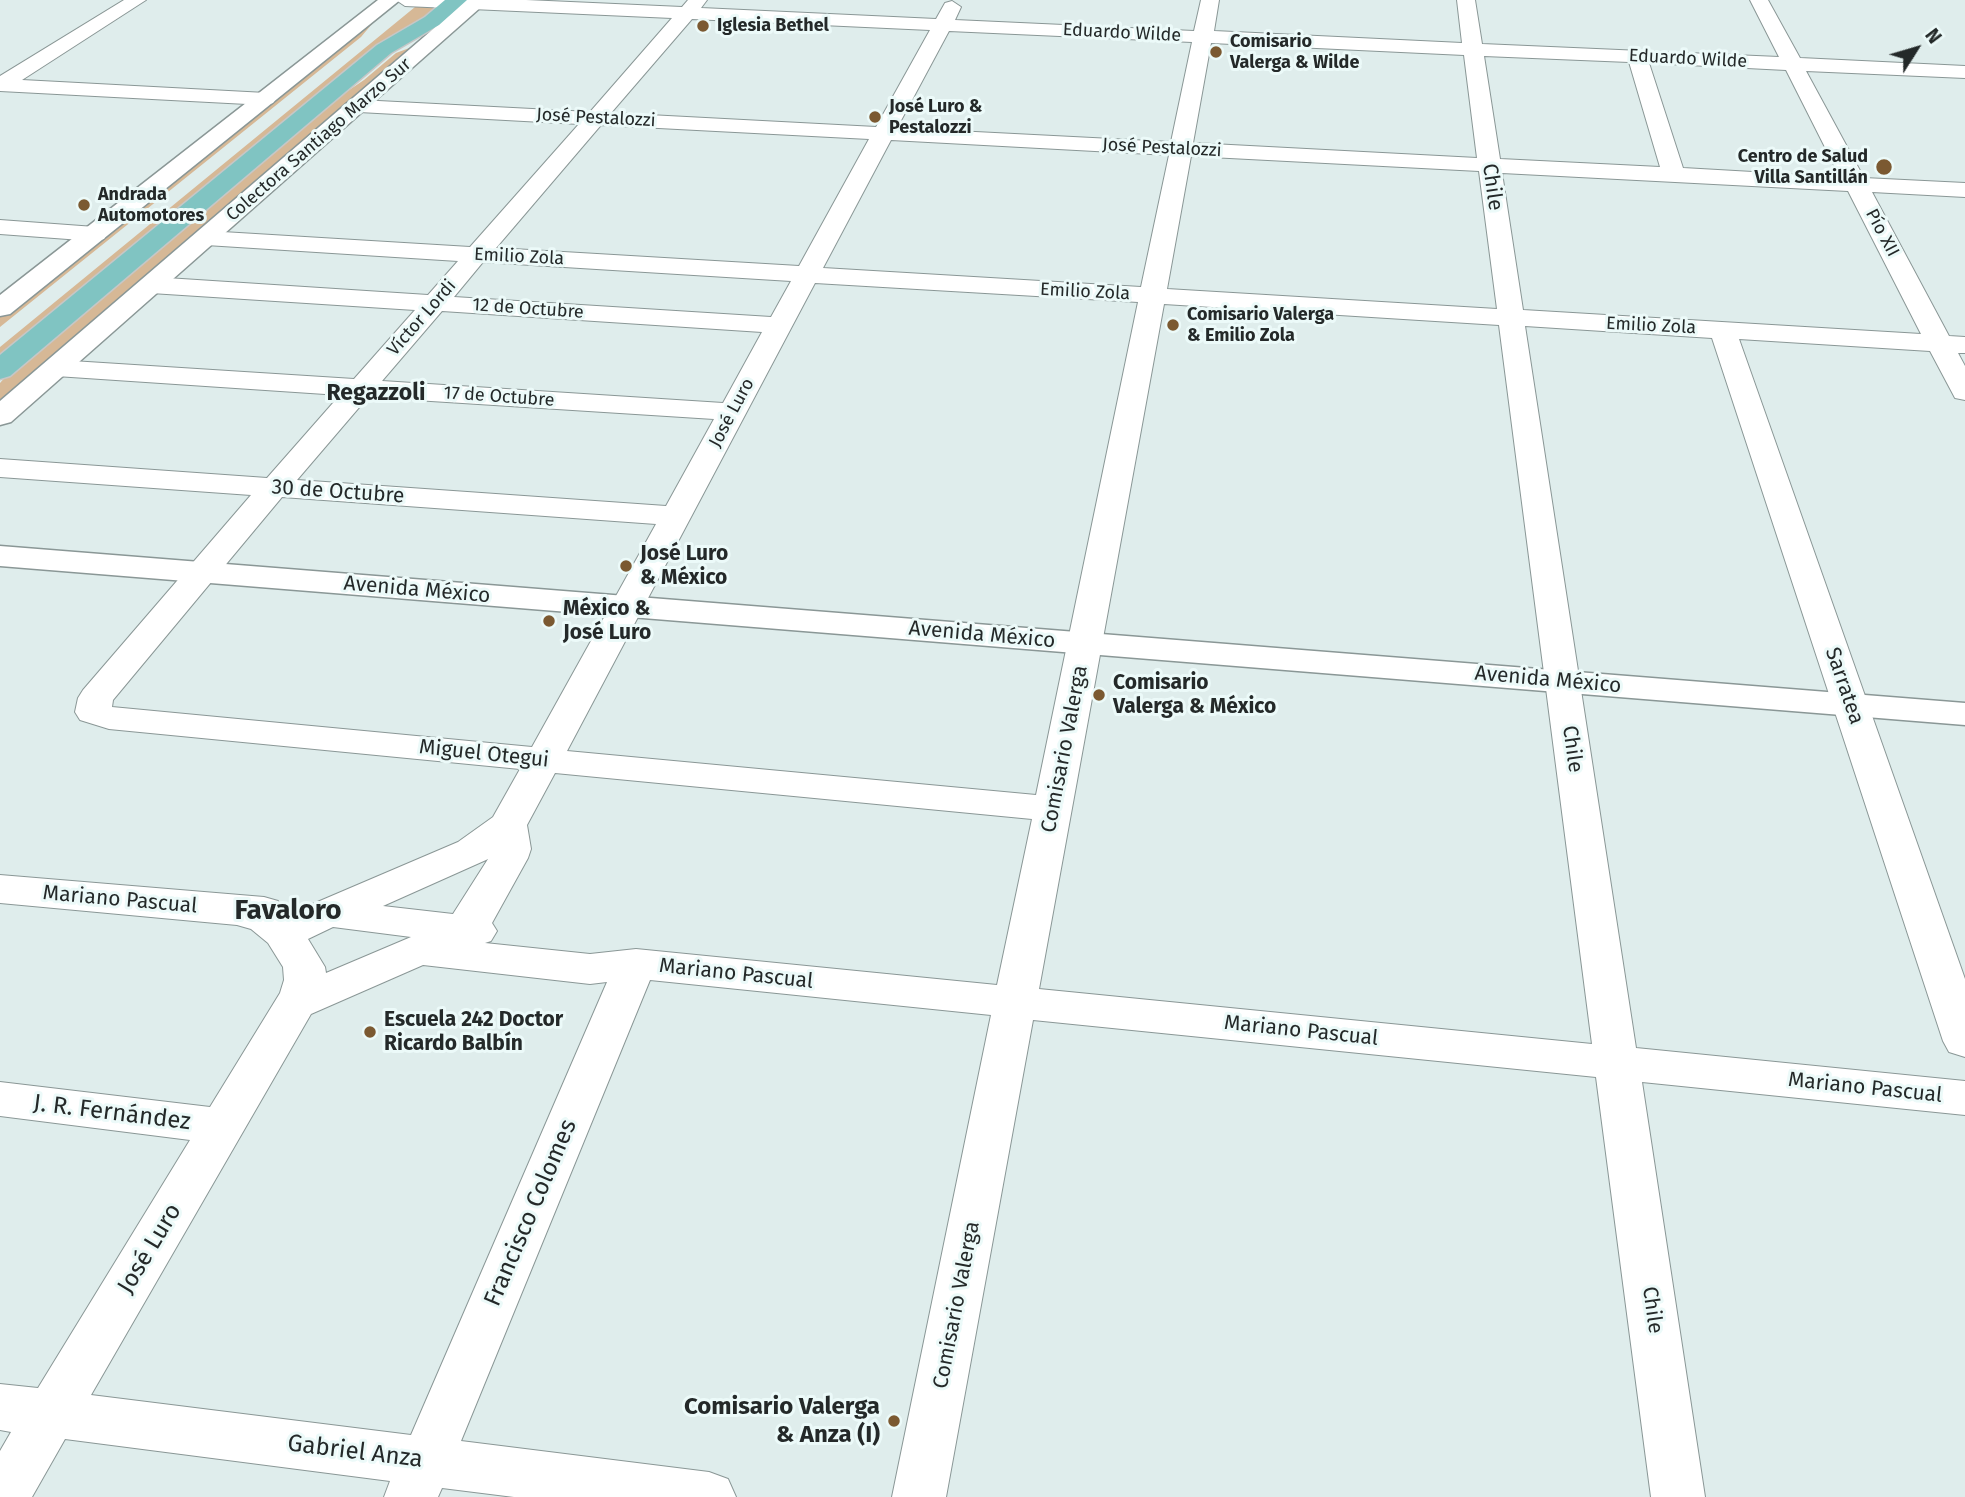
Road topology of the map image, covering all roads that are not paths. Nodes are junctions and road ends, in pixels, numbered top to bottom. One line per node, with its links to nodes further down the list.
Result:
1 (137, 0): 18 (street)
2 (390, 0): 19 (street)
3 (405, 0): 4 (street, Eduardo Wilde)
4 (415, 0): 9 (street, Eduardo Wilde); 37 (main road)
5 (956, 0): 11 (street, José Luro)
6 (1210, 0): 13 (street, Comisario Valerga)
7 (1466, 0): 14 (street, Chile)
8 (1759, 0): 16 (street, Pío XII)
9 (466, 1): 10 (street, Eduardo Wilde); 12 (street, Colectora Santiago Marzo Sur); 20 (main road)
10 (693, 7): 11 (street, Eduardo Wilde); 22 (street, Víctor Lordi)
11 (942, 25): 13 (street, Eduardo Wilde); 23 (street, José Luro)
12 (439, 35): 20 (main road); 21 (street, Colectora Santiago Marzo Sur)
13 (1203, 37): 14 (street, Eduardo Wilde); 24 (street, Comisario Valerga)
14 (1473, 49): 15 (street, Eduardo Wilde); 25 (street, Chile)
15 (1636, 57): 16 (street, Eduardo Wilde); 26 (street)
16 (1793, 64): 17 (street, Eduardo Wilde); 27 (street, Pío XII)
17 (1965, 72)
18 (0, 85): 19 (street)
19 (266, 99): 30 (street)
20 (315, 106): 43 (main road)
21 (359, 106): 22 (street, José Pestalozzi); 31 (street, Colectora Santiago Marzo Sur)
22 (596, 118): 23 (street, José Pestalozzi); 32 (street, Víctor Lordi)
23 (884, 133): 24 (street, José Pestalozzi); 33 (street, José Luro)
24 (1181, 149): 25 (street, José Pestalozzi); 35 (street, Comisario Valerga)
25 (1489, 165): 26 (street, José Pestalozzi); 38 (street, Chile)
26 (1674, 174): 27 (street, José Pestalozzi)
27 (1856, 184): 28 (street, José Pestalozzi); 41 (street, Pío XII)
28 (1965, 190)
29 (0, 227): 30 (street)
30 (95, 233): 37 (street)
31 (206, 238): 32 (street, Emilio Zola); 34 (street, Colectora Santiago Marzo Sur)
32 (477, 255): 33 (street, Emilio Zola); 36 (street, Víctor Lordi)
33 (807, 275): 35 (street, Emilio Zola); 39 (street, José Luro)
34 (152, 285): 36 (street, 12 de Octubre); 42 (street, Colectora Santiago Marzo Sur)
35 (1153, 296): 38 (street, Emilio Zola); 54 (street, Comisario Valerga)
36 (435, 303): 39 (street, 12 de Octubre); 44 (street, Víctor Lordi)
37 (5, 318)
38 (1511, 318): 40 (street, Emilio Zola); 55 (street, Chile)
39 (779, 325): 46 (street, José Luro)
40 (1723, 331): 41 (street, Emilio Zola); 56 (street, Sarratea)
41 (1952, 344): 45 (street, Pío XII)
42 (56, 368): 44 (street, 17 de Octubre); 47 (street, Colectora Santiago Marzo Sur)
43 (0, 370)
44 (362, 388): 46 (street, 17 de Octubre); 49 (street, Víctor Lordi)
45 (1965, 392)
46 (733, 412): 50 (street, José Luro)
47 (0, 416)
48 (0, 468): 49 (street, 30 de Octubre)
49 (275, 488): 50 (street, 30 de Octubre); 52 (street, Víctor Lordi)
50 (676, 516): 53 (street, José Luro)
51 (0, 556): 52 (street, Avenida México)
52 (201, 572): 53 (street, Avenida México); 58 (street, Miguel Otegui)
53 (627, 606): 54 (street, Avenida México); 58 (street, José Luro)
54 (1085, 643): 55 (street, Avenida México); 59 (street, Comisario Valerga)
55 (1562, 681): 56 (street, Avenida México); 71 (street, Chile)
56 (1850, 704): 57 (street, Avenida México); 70 (street, Sarratea)
57 (1965, 714)
58 (544, 760): 59 (street, Miguel Otegui); 60 (street, José Luro)
59 (1053, 809): 69 (street, Comisario Valerga)
60 (509, 825): 63 (street, José Luro); 64 (street, José Luro)
61 (0, 889): 62 (street, Mariano Pascual)
62 (240, 911): 63 (street, Mariano Pascual); 65 (street, Mariano Pascual)
63 (326, 912): 64 (street, Mariano Pascual); 65 (street, José Luro)
64 (462, 929): 66 (street, José Luro); 67 (street, Mariano Pascual)
65 (283, 933): 68 (street, José Luro)
66 (420, 950): 67 (street, Mariano Pascual); 68 (street, José Luro)
67 (636, 964): 69 (street, Mariano Pascual); 77 (street, Francisco Colomes)
68 (298, 1002): 74 (street, José Luro)
69 (1016, 1002): 71 (street, Mariano Pascual); 80 (street, Comisario Valerga)
70 (1965, 1041)
71 (1617, 1063): 72 (street, Mariano Pascual); 81 (street, Chile)
72 (1965, 1098)
73 (0, 1099): 74 (street, J. R. Fernández)
74 (224, 1126): 76 (street, José Luro)
75 (0, 1407): 76 (street, Gabriel Anza)
76 (52, 1414): 77 (street, Gabriel Anza); 78 (street, José Luro)
77 (419, 1479): 79 (street, Gabriel Anza)
78 (2, 1497)
79 (709, 1497)
80 (919, 1497)
81 (1678, 1497)

